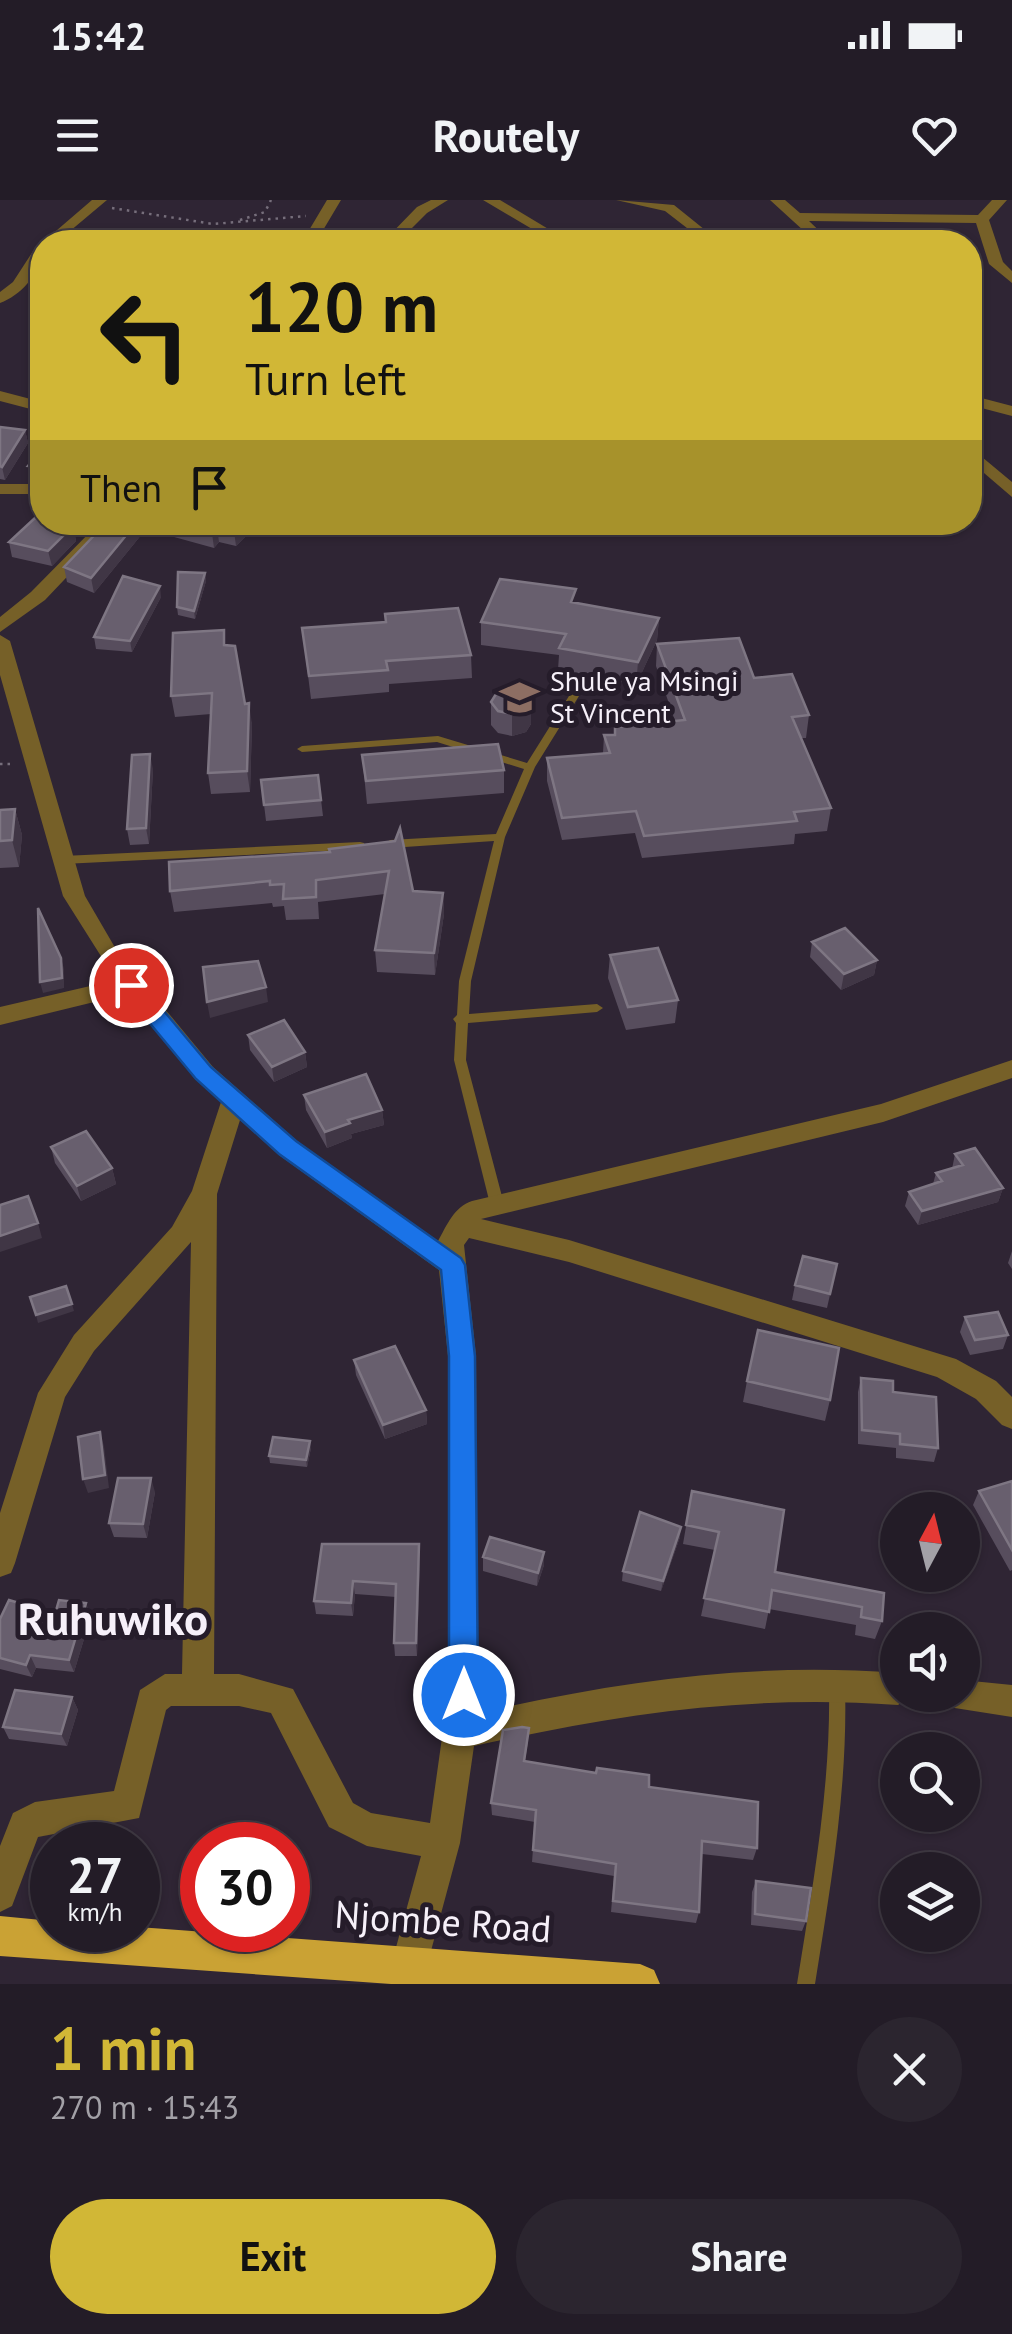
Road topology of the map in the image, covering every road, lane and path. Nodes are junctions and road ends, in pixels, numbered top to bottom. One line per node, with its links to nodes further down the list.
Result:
1 (271, 200): 12 (path)
2 (334, 200): 9 (street)
3 (441, 200): 15 (street)
4 (490, 200): 16 (street)
5 (623, 200): 17 (street)
6 (777, 200): 10 (street)
7 (1000, 200): 11 (street)
8 (98, 202): 12 (path); 13 (street)
9 (326, 215): 12 (path); 14 (street)
10 (795, 217): 11 (street); 18 (street)
11 (982, 219): 20 (street)
12 (234, 223)
13 (64, 230)
14 (317, 230)
15 (402, 230)
16 (543, 230)
17 (697, 230)
18 (810, 230)
19 (30, 268): 21 (street)
20 (1012, 279)
21 (0, 299)
22 (0, 396): 24 (street)
23 (982, 403): 25 (street)
24 (30, 405)
25 (1012, 411)
26 (982, 463): 29 (street)
27 (30, 488): 28 (street)
28 (0, 489)
29 (1012, 492)
30 (97, 535): 31 (street)
31 (0, 626)
32 (0, 641): 33 (street)
33 (2, 670): 38 (street)
34 (574, 696): 36 (lane)
35 (302, 749): 36 (lane)
36 (530, 768): 37 (lane)
37 (500, 836): 38 (lane); 42 (lane)
38 (63, 860): 39 (street)
39 (131, 985): 41 (street); 44 (street)
40 (597, 1008): 42 (lane)
41 (0, 1016)
42 (459, 1019): 46 (lane)
43 (1008, 1077): 46 (street)
44 (234, 1100): 45 (street); 48 (street)
45 (205, 1192): 50 (street); 53 (street)
46 (496, 1204): 47 (street)
47 (459, 1226): 48 (street); 49 (street)
48 (452, 1265): 56 (street)
49 (1012, 1416)
50 (0, 1562)
51 (837, 1683): 52 (street); 56 (street); 63 (lane)
52 (880, 1687)
53 (198, 1689): 57 (street); 58 (street)
54 (980, 1698): 55 (street)
55 (1012, 1701)
56 (458, 1733): 57 (street)
57 (443, 1843): 60 (street)
58 (0, 1894)
59 (0, 1936): 60 (highway, Njombe Road)
60 (410, 1962): 61 (highway, Njombe Road)
61 (466, 1976): 62 (highway, Njombe Road)
62 (640, 1984)
63 (806, 1984)

